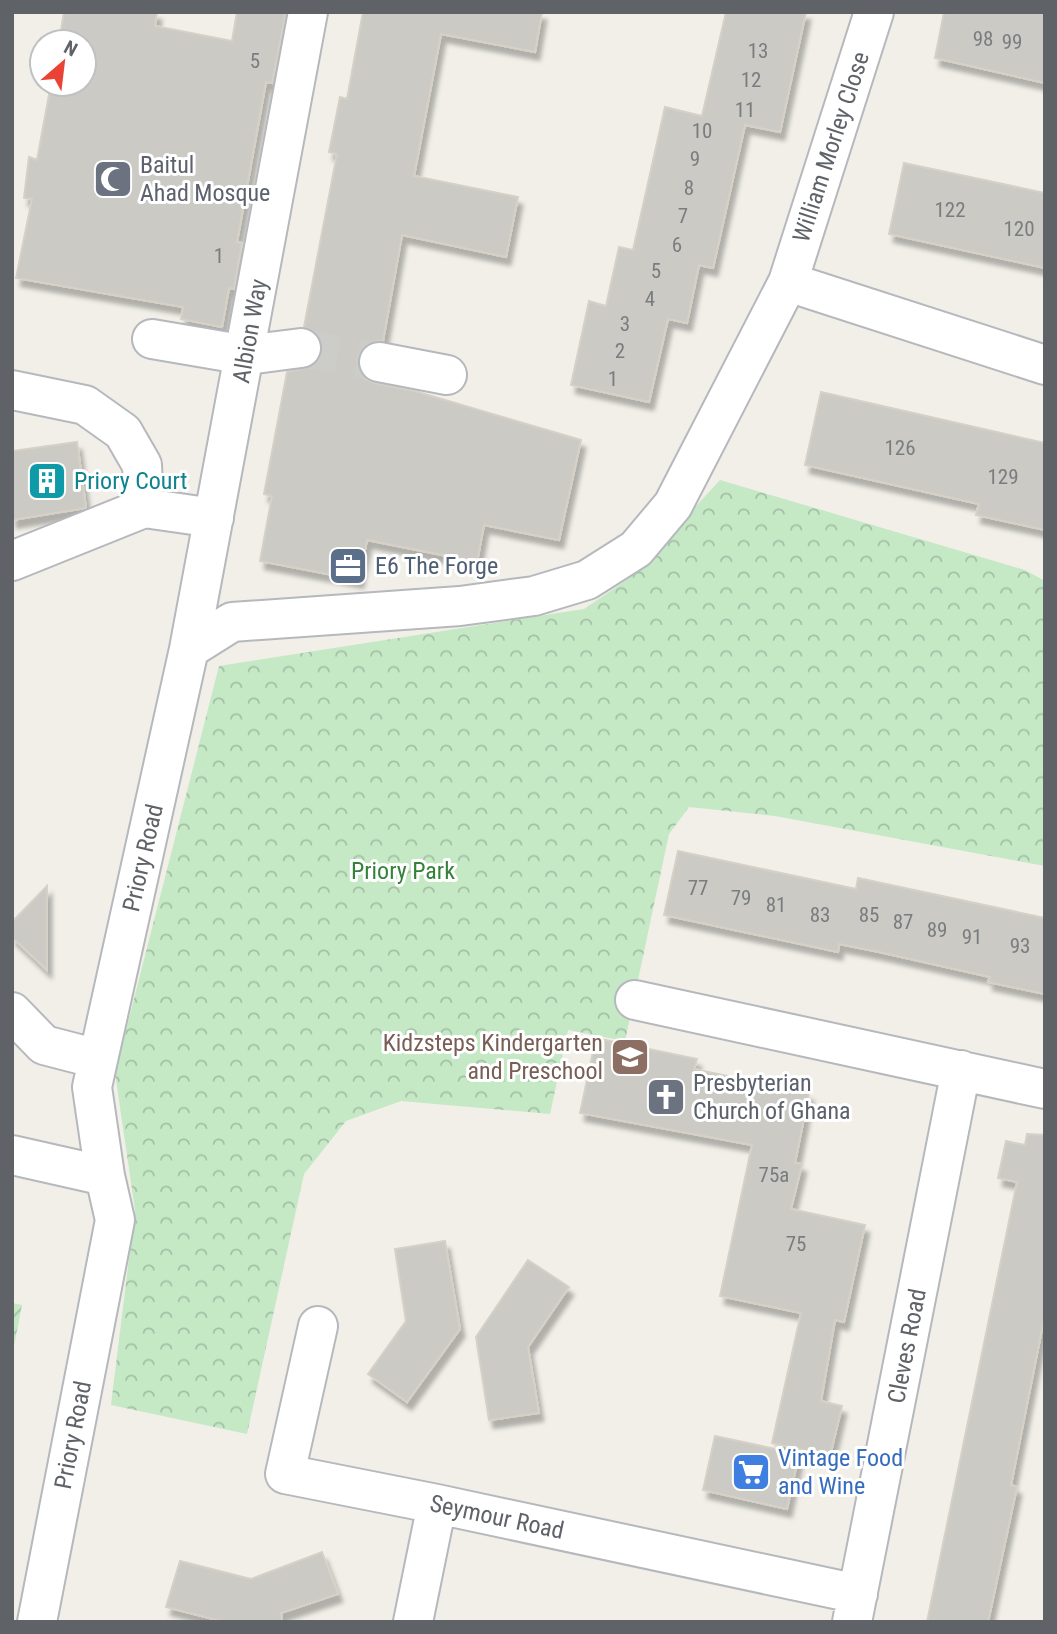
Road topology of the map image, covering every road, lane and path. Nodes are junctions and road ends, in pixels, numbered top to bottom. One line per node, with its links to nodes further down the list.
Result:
1 (308, 12): 5 (street, Albion Way)
2 (874, 12): 3 (street, William Morley Close)
3 (788, 282): 8 (street); 14 (street, William Morley Close)
4 (152, 339): 5 (street)
5 (248, 344): 6 (street); 12 (street, Albion Way)
6 (300, 348)
7 (379, 362): 9 (street)
8 (1045, 365)
9 (447, 375)
10 (12, 390): 11 (street)
11 (144, 508): 12 (street); 13 (street)
12 (214, 518): 14 (street, Albion Way)
13 (12, 561)
14 (190, 649): 17 (street, Priory Road)
15 (635, 1000): 18 (street)
16 (12, 1012): 17 (street)
17 (98, 1059): 21 (street, Priory Road)
18 (961, 1070): 19 (street); 24 (street, Cleves Road)
19 (1045, 1089)
20 (12, 1155): 21 (street)
21 (105, 1176): 25 (street, Priory Road)
22 (318, 1326): 23 (street, Seymour Road)
23 (437, 1504): 24 (street, Seymour Road); 26 (street)
24 (855, 1608)
25 (37, 1622)
26 (413, 1622)

